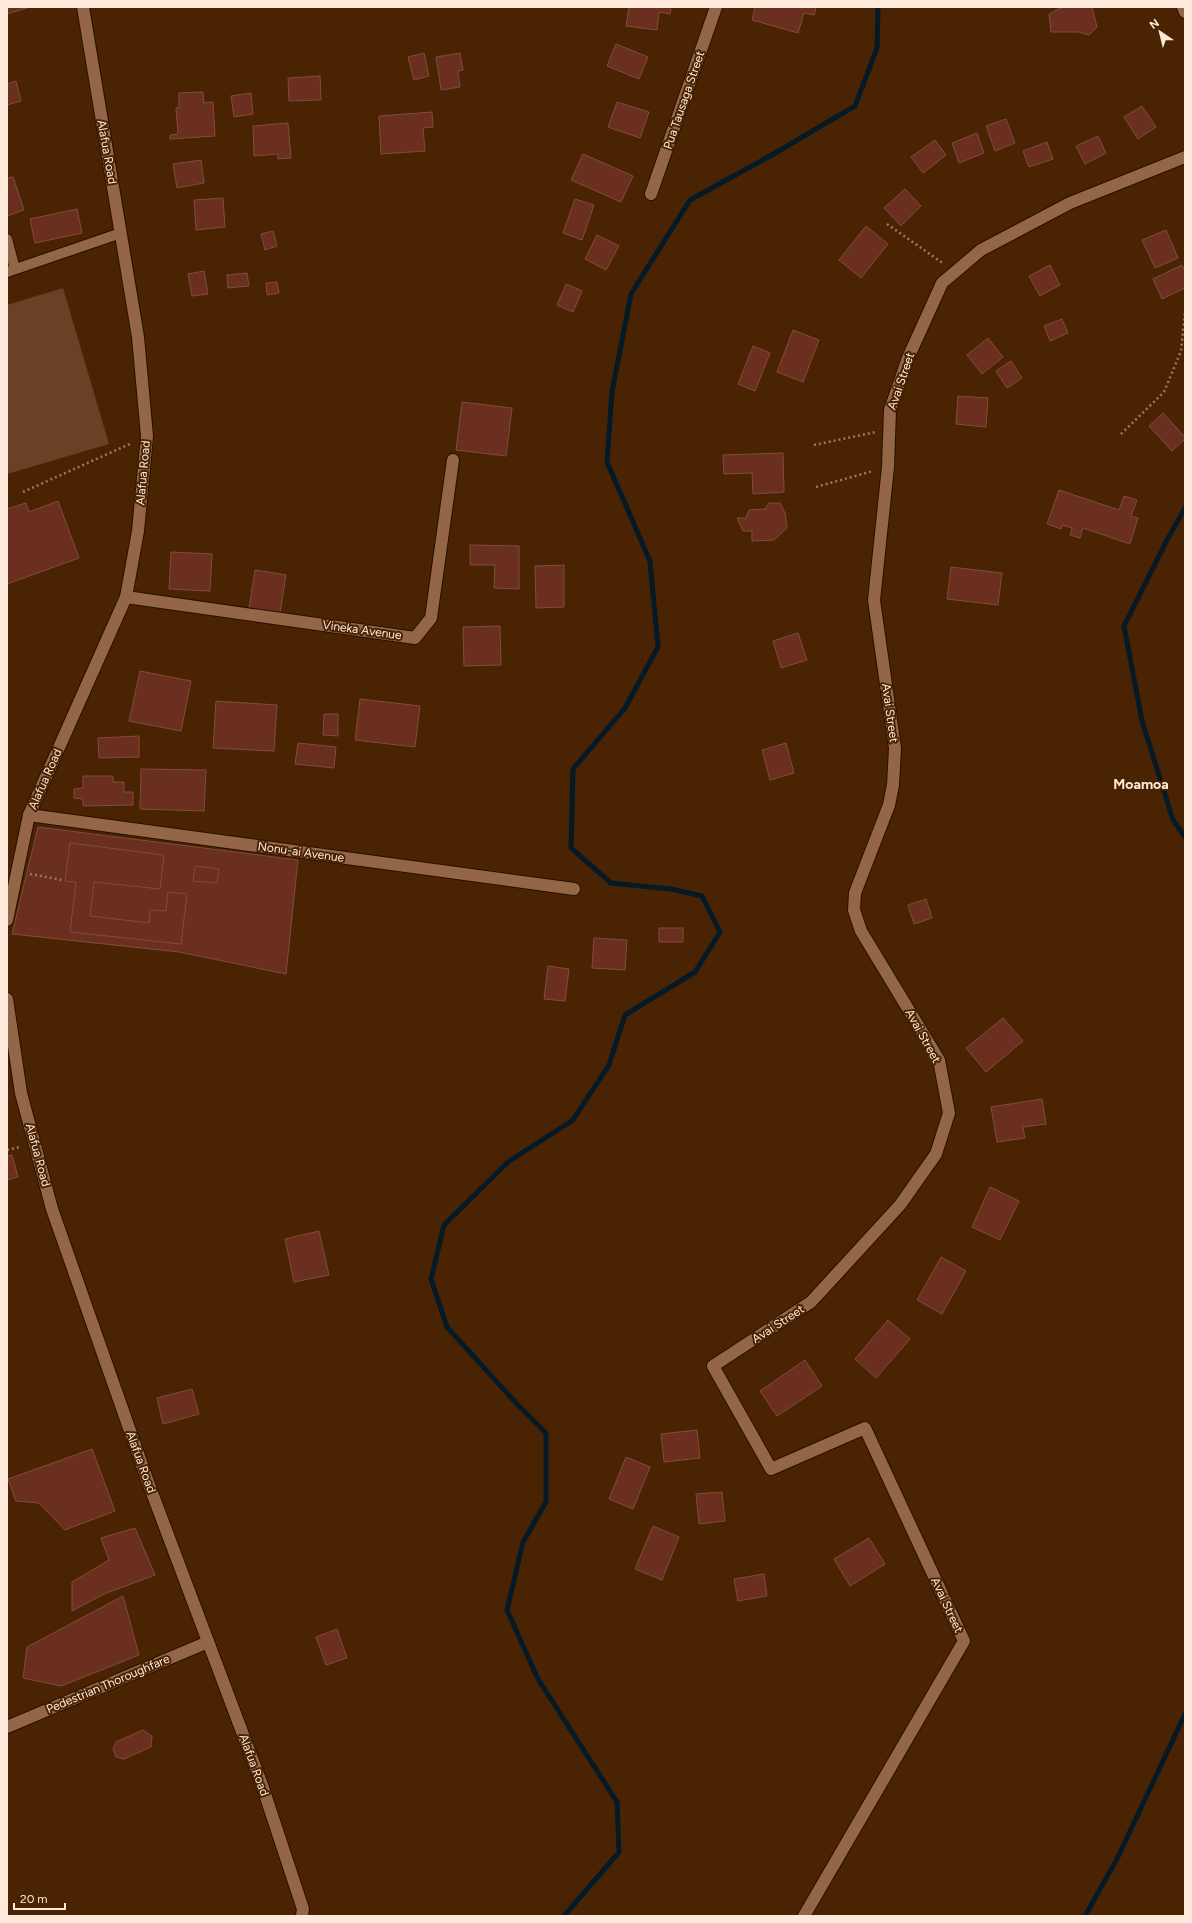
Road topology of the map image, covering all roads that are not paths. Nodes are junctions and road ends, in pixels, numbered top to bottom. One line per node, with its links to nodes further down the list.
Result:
1 (83, 7): 7 (street, Alafua Road)
2 (716, 7): 6 (street, Pua Tausaga Street)
3 (1183, 7): 4 (street)
4 (1185, 12)
5 (1185, 157): 19 (street, Avai Street)
6 (651, 194)
7 (121, 233): 9 (lane); 11 (street, Alafua Road)
8 (7, 239): 9 (lane)
9 (11, 271)
10 (453, 460): 11 (street, Vineka Avenue)
11 (126, 597): 12 (street, Alafua Road)
12 (29, 815): 13 (street, Nonu-ai Avenue); 14 (street, Alafua Road)
13 (574, 889)
14 (7, 920)
15 (7, 999): 16 (street, Alafua Road)
16 (208, 1642): 17 (street, Pedestrian Thoroughfare); 18 (street, Alafua Road)
17 (7, 1727)
18 (302, 1916)
19 (804, 1916)

